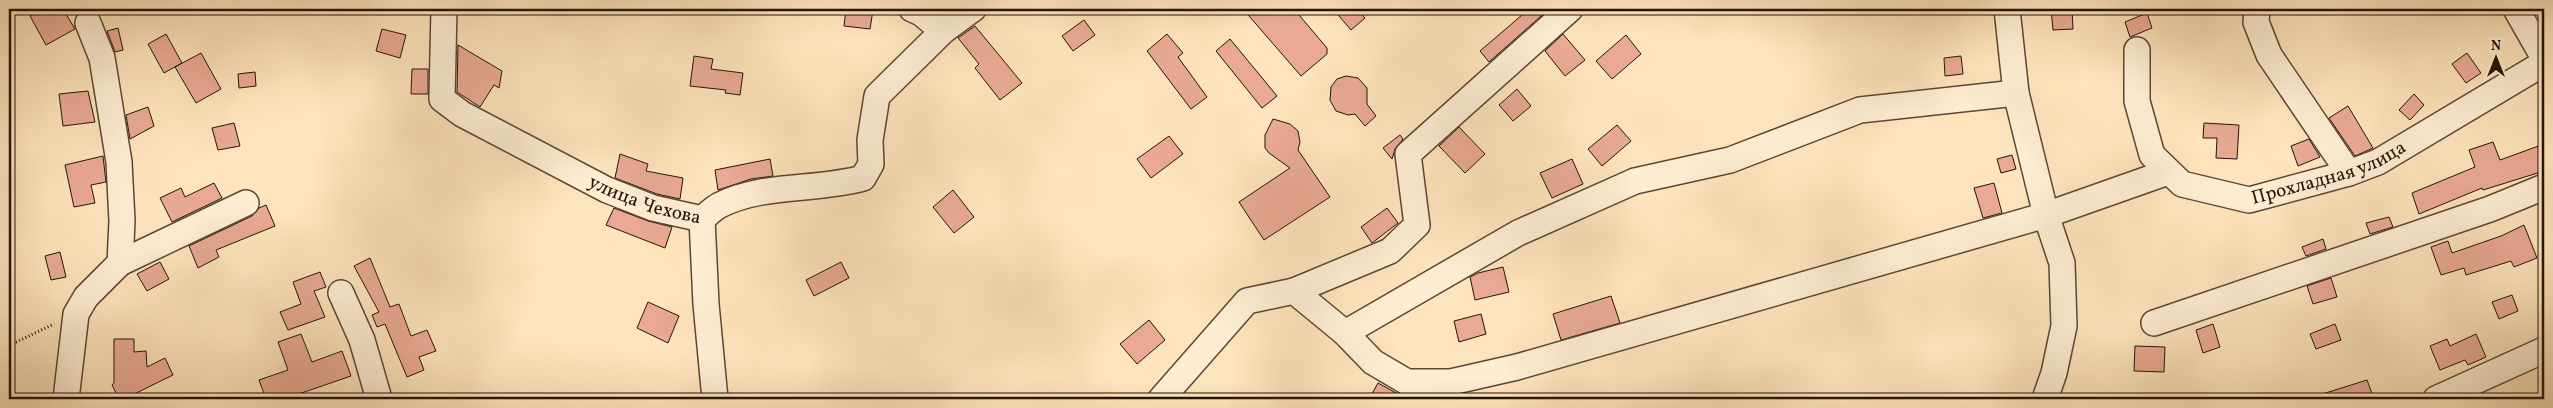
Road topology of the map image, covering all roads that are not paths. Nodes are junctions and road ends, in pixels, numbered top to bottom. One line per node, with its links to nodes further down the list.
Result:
1 (444, 9): 19 (street, улица Чехова)
2 (912, 9): 9 (street)
3 (972, 9): 9 (street, улица Чехова)
4 (1570, 9): 21 (street)
5 (2007, 9): 13 (street)
6 (2257, 9): 15 (street)
7 (2516, 9): 11 (street)
8 (88, 23): 20 (street)
9 (943, 31): 19 (street, улица Чехова)
10 (2138, 50): 14 (street, Прохладная улица)
11 (2544, 58)
12 (2544, 63): 15 (street, Прохладная улица)
13 (2016, 93): 18 (street); 24 (street)
14 (2168, 172): 15 (street, Прохладная улица); 18 (street)
15 (2349, 173)
16 (2544, 187): 23 (street)
17 (246, 203): 20 (street)
18 (2046, 215): 24 (street); 30 (street)
19 (702, 219): 28 (street)
20 (120, 263): 26 (street)
21 (1294, 291): 24 (street); 29 (street)
22 (341, 293): 27 (street)
23 (2154, 323)
24 (1345, 333)
25 (2544, 350): 31 (street)
26 (66, 399)
27 (379, 399)
28 (716, 399)
29 (1161, 399)
30 (2046, 399)
31 (2436, 399)

